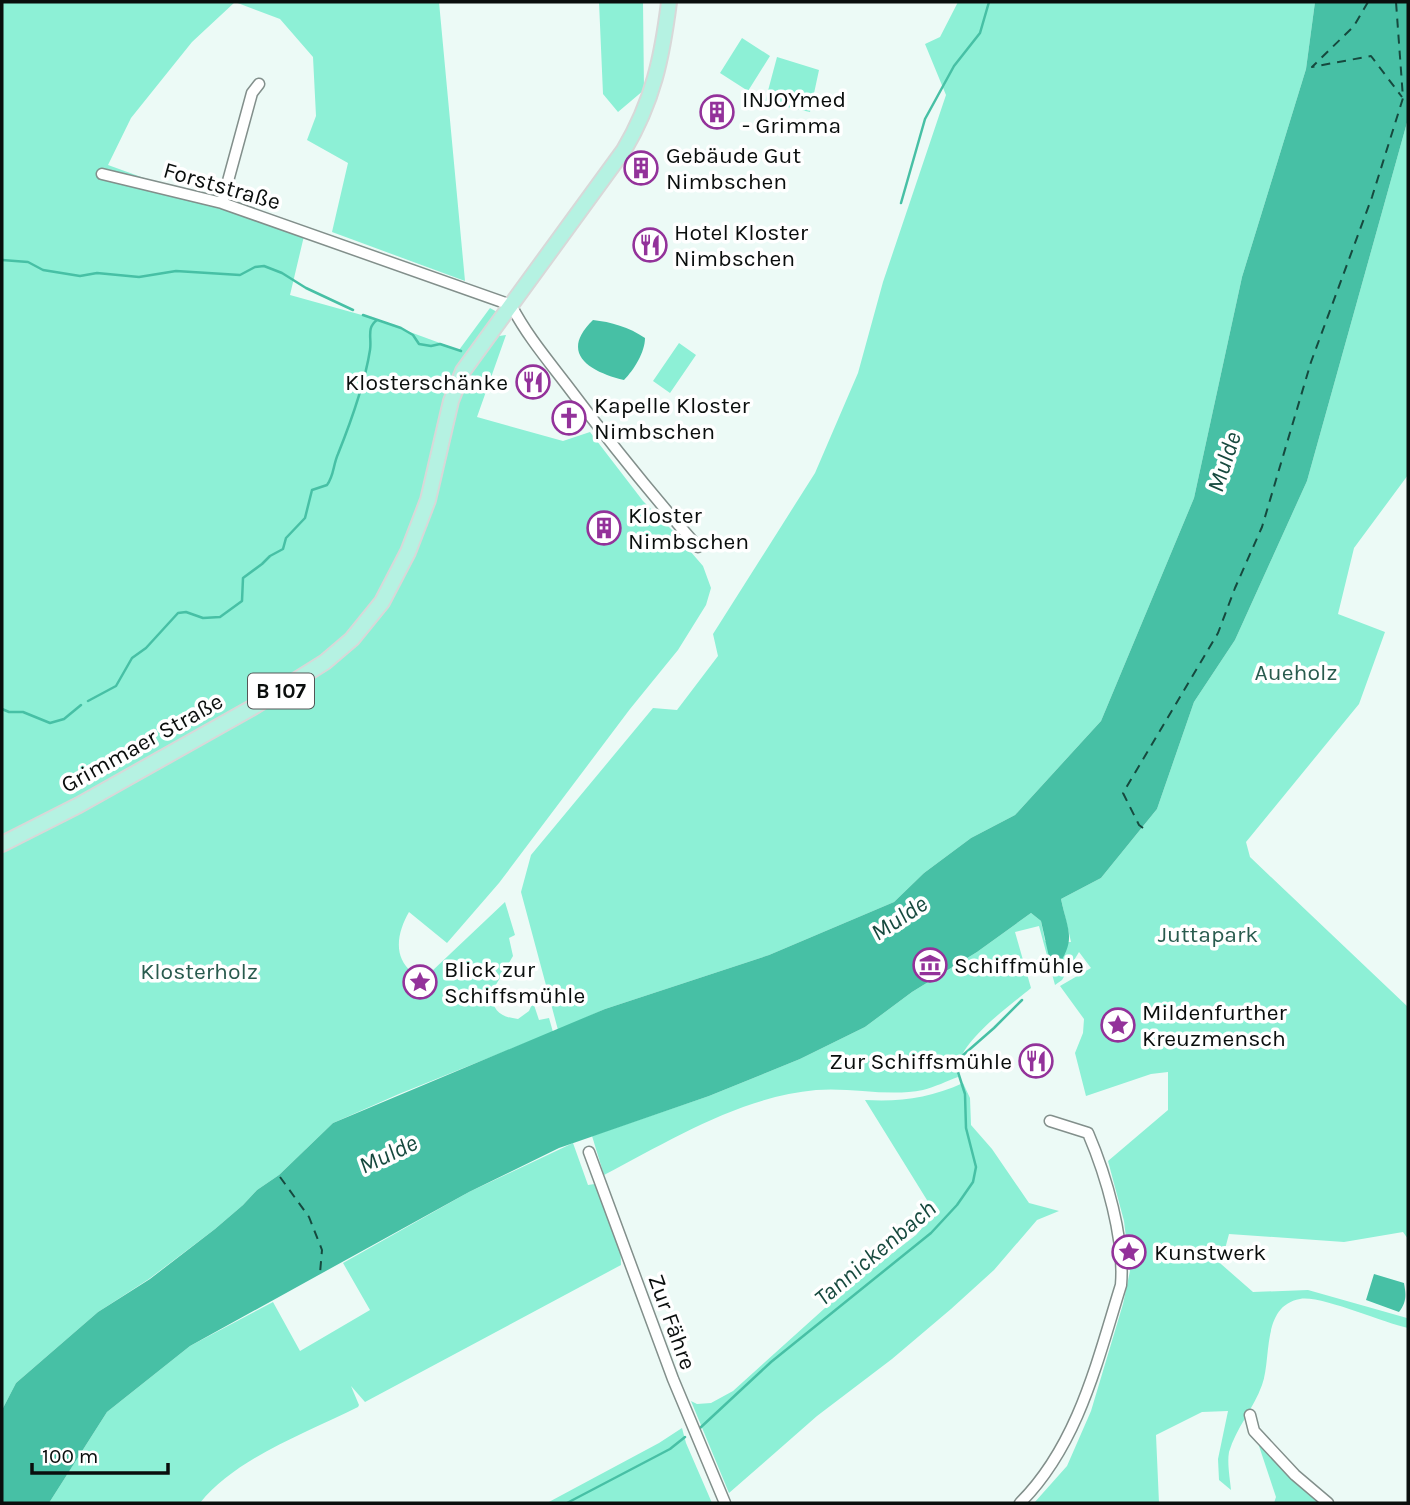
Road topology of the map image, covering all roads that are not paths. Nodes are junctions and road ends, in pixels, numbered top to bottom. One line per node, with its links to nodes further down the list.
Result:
1 (668, 2): 5 (main road, B 107)
2 (259, 84): 4 (street)
3 (102, 174): 4 (street, Forststraße)
4 (222, 203): 5 (street, Forststraße)
5 (511, 305): 6 (street); 7 (main road, Grimmaer Straße / B 107)
6 (698, 547)
7 (2, 844)
8 (1050, 1121): 12 (street)
9 (589, 1152): 11 (street, Zur Fähre)
10 (1250, 1415): 13 (street)
11 (725, 1503)
12 (1020, 1503)
13 (1328, 1503)

